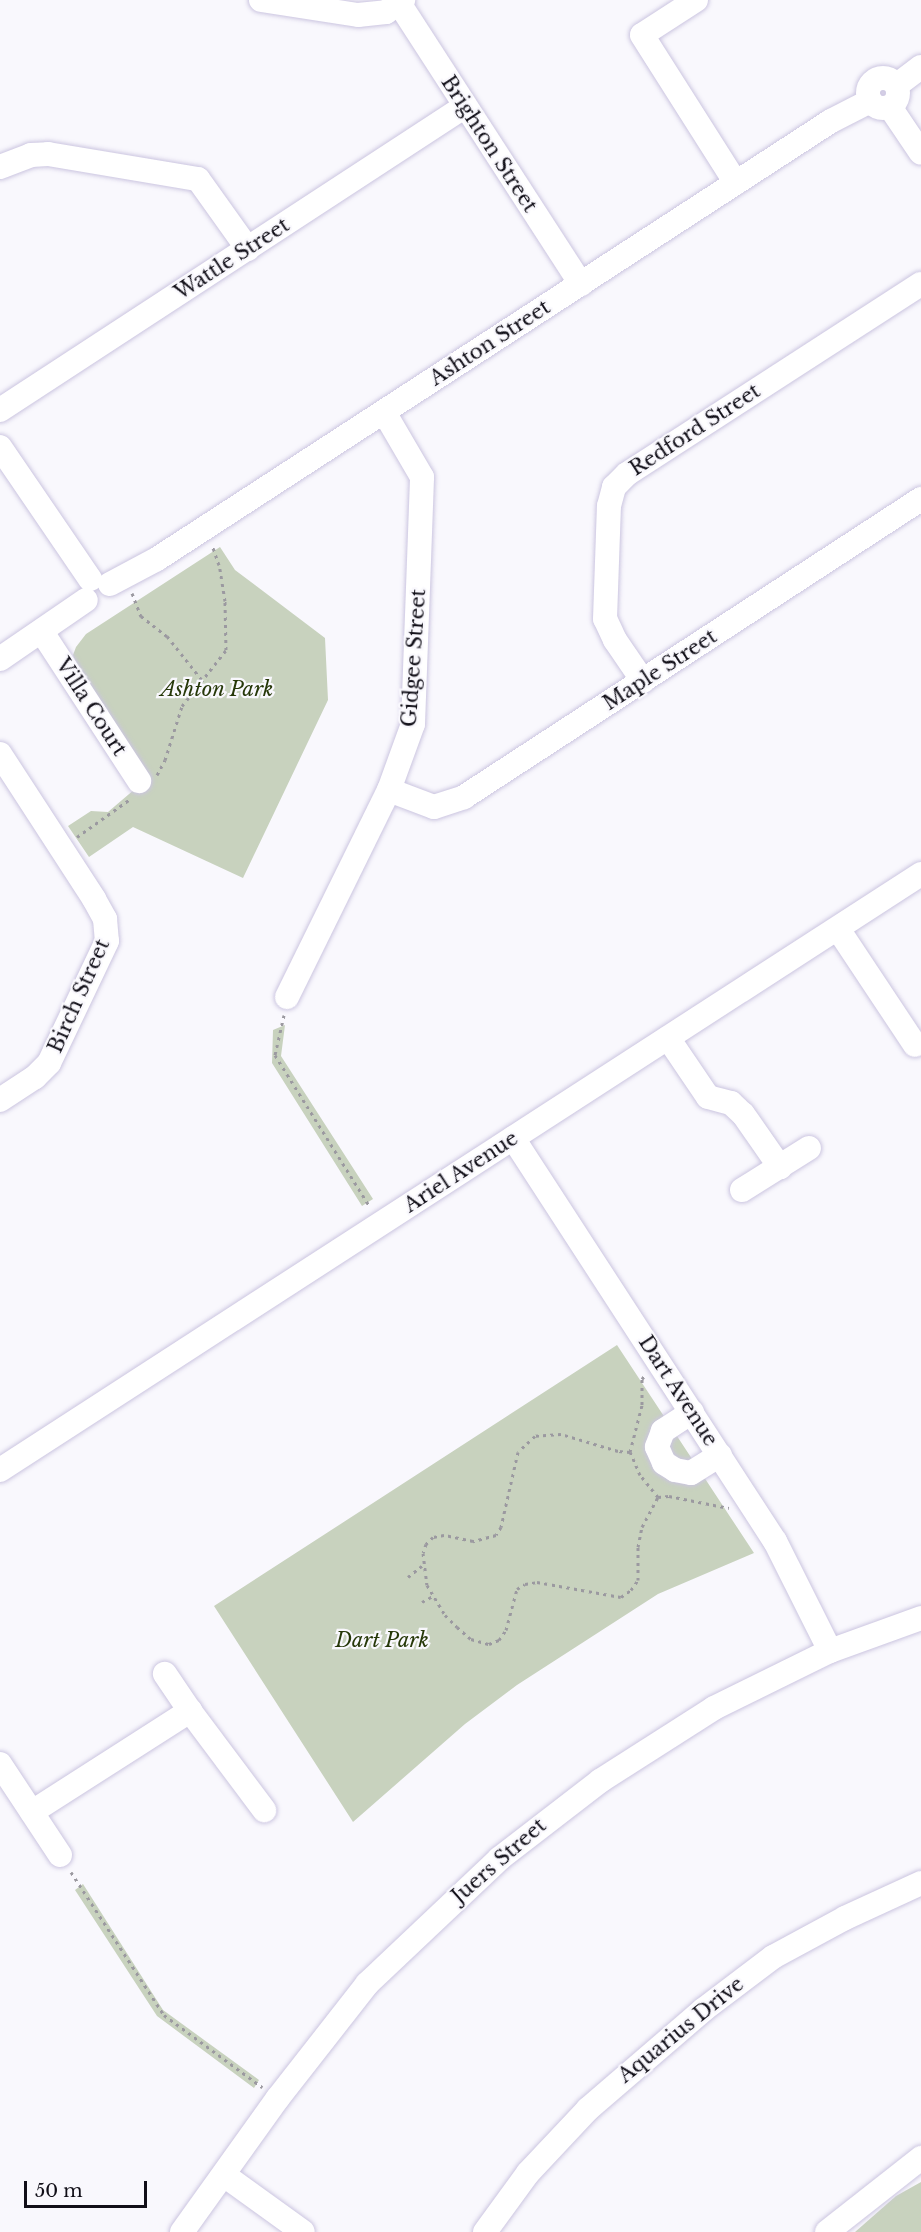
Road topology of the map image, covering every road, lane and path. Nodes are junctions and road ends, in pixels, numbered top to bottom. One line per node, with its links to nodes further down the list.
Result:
1 (261, 0): 3 (street)
2 (696, 0): 9 (street)
3 (401, 1): 6 (street, Brighton Street)
4 (921, 67): 5 (street, Ashton Street)
5 (886, 98): 7 (street); 9 (street, Ashton Street)
6 (464, 107): 10 (street, Wattle Street); 11 (street, Brighton Street)
7 (921, 153)
8 (0, 167): 10 (street)
9 (736, 183): 11 (street, Ashton Street)
10 (248, 249): 13 (street, Wattle Street)
11 (581, 284): 14 (street, Ashton Street)
12 (921, 284): 22 (street, Redford Street)
13 (0, 410)
14 (384, 412): 17 (street, Ashton Street); 25 (street, Gidgee Street)
15 (0, 447): 18 (street)
16 (921, 499): 22 (street, Maple Street)
17 (205, 528): 18 (street, Ashton Street); 21 (path)
18 (102, 584): 19 (street, Ashton Street); 21 (path)
19 (42, 632): 20 (street, Ashton Street); 24 (street, Villa Court)
20 (0, 659)
21 (202, 680): 24 (path)
22 (643, 681): 25 (street, Maple Street)
23 (0, 754): 26 (street, Birch Street)
24 (144, 785): 26 (path)
25 (389, 790): 29 (street, Gidgee Street)
26 (61, 848): 32 (street, Birch Street)
27 (921, 874): 28 (street, Ariel Avenue)
28 (838, 929): 30 (street, Ariel Avenue); 31 (street)
29 (287, 997): 37 (path)
30 (668, 1038): 33 (street, Ariel Avenue); 35 (street)
31 (915, 1044)
32 (0, 1100)
33 (513, 1138): 37 (street, Ariel Avenue); 38 (street, Dart Avenue)
34 (809, 1148): 35 (street)
35 (780, 1167): 36 (street)
36 (742, 1190)
37 (381, 1224): 42 (street, Ariel Avenue)
38 (659, 1362): 39 (street, Dart Avenue); 40 (path)
39 (692, 1412): 41 (street, Dart Avenue); 41 (street)
40 (630, 1452): 43 (path); 45 (path)
41 (720, 1455): 44 (street, Dart Avenue)
42 (0, 1470)
43 (658, 1497): 44 (path); 47 (path)
44 (757, 1514): 50 (street, Dart Avenue)
45 (423, 1565): 46 (path); 47 (path)
46 (408, 1577)
47 (433, 1596): 48 (path)
48 (422, 1602)
49 (921, 1618): 50 (street, Juers Street)
50 (830, 1651): 60 (street, Juers Street)
51 (165, 1674): 52 (street)
52 (190, 1711): 54 (street); 55 (street)
53 (0, 1764): 55 (street)
54 (264, 1810)
55 (32, 1812): 56 (street)
56 (60, 1855): 58 (path)
57 (921, 1883): 63 (street, Aquarius Drive)
58 (262, 2087)
59 (921, 2158): 64 (street)
60 (224, 2175): 61 (street, Juers Street); 62 (street)
61 (182, 2232)
62 (303, 2232)
63 (485, 2232)
64 (827, 2232)

